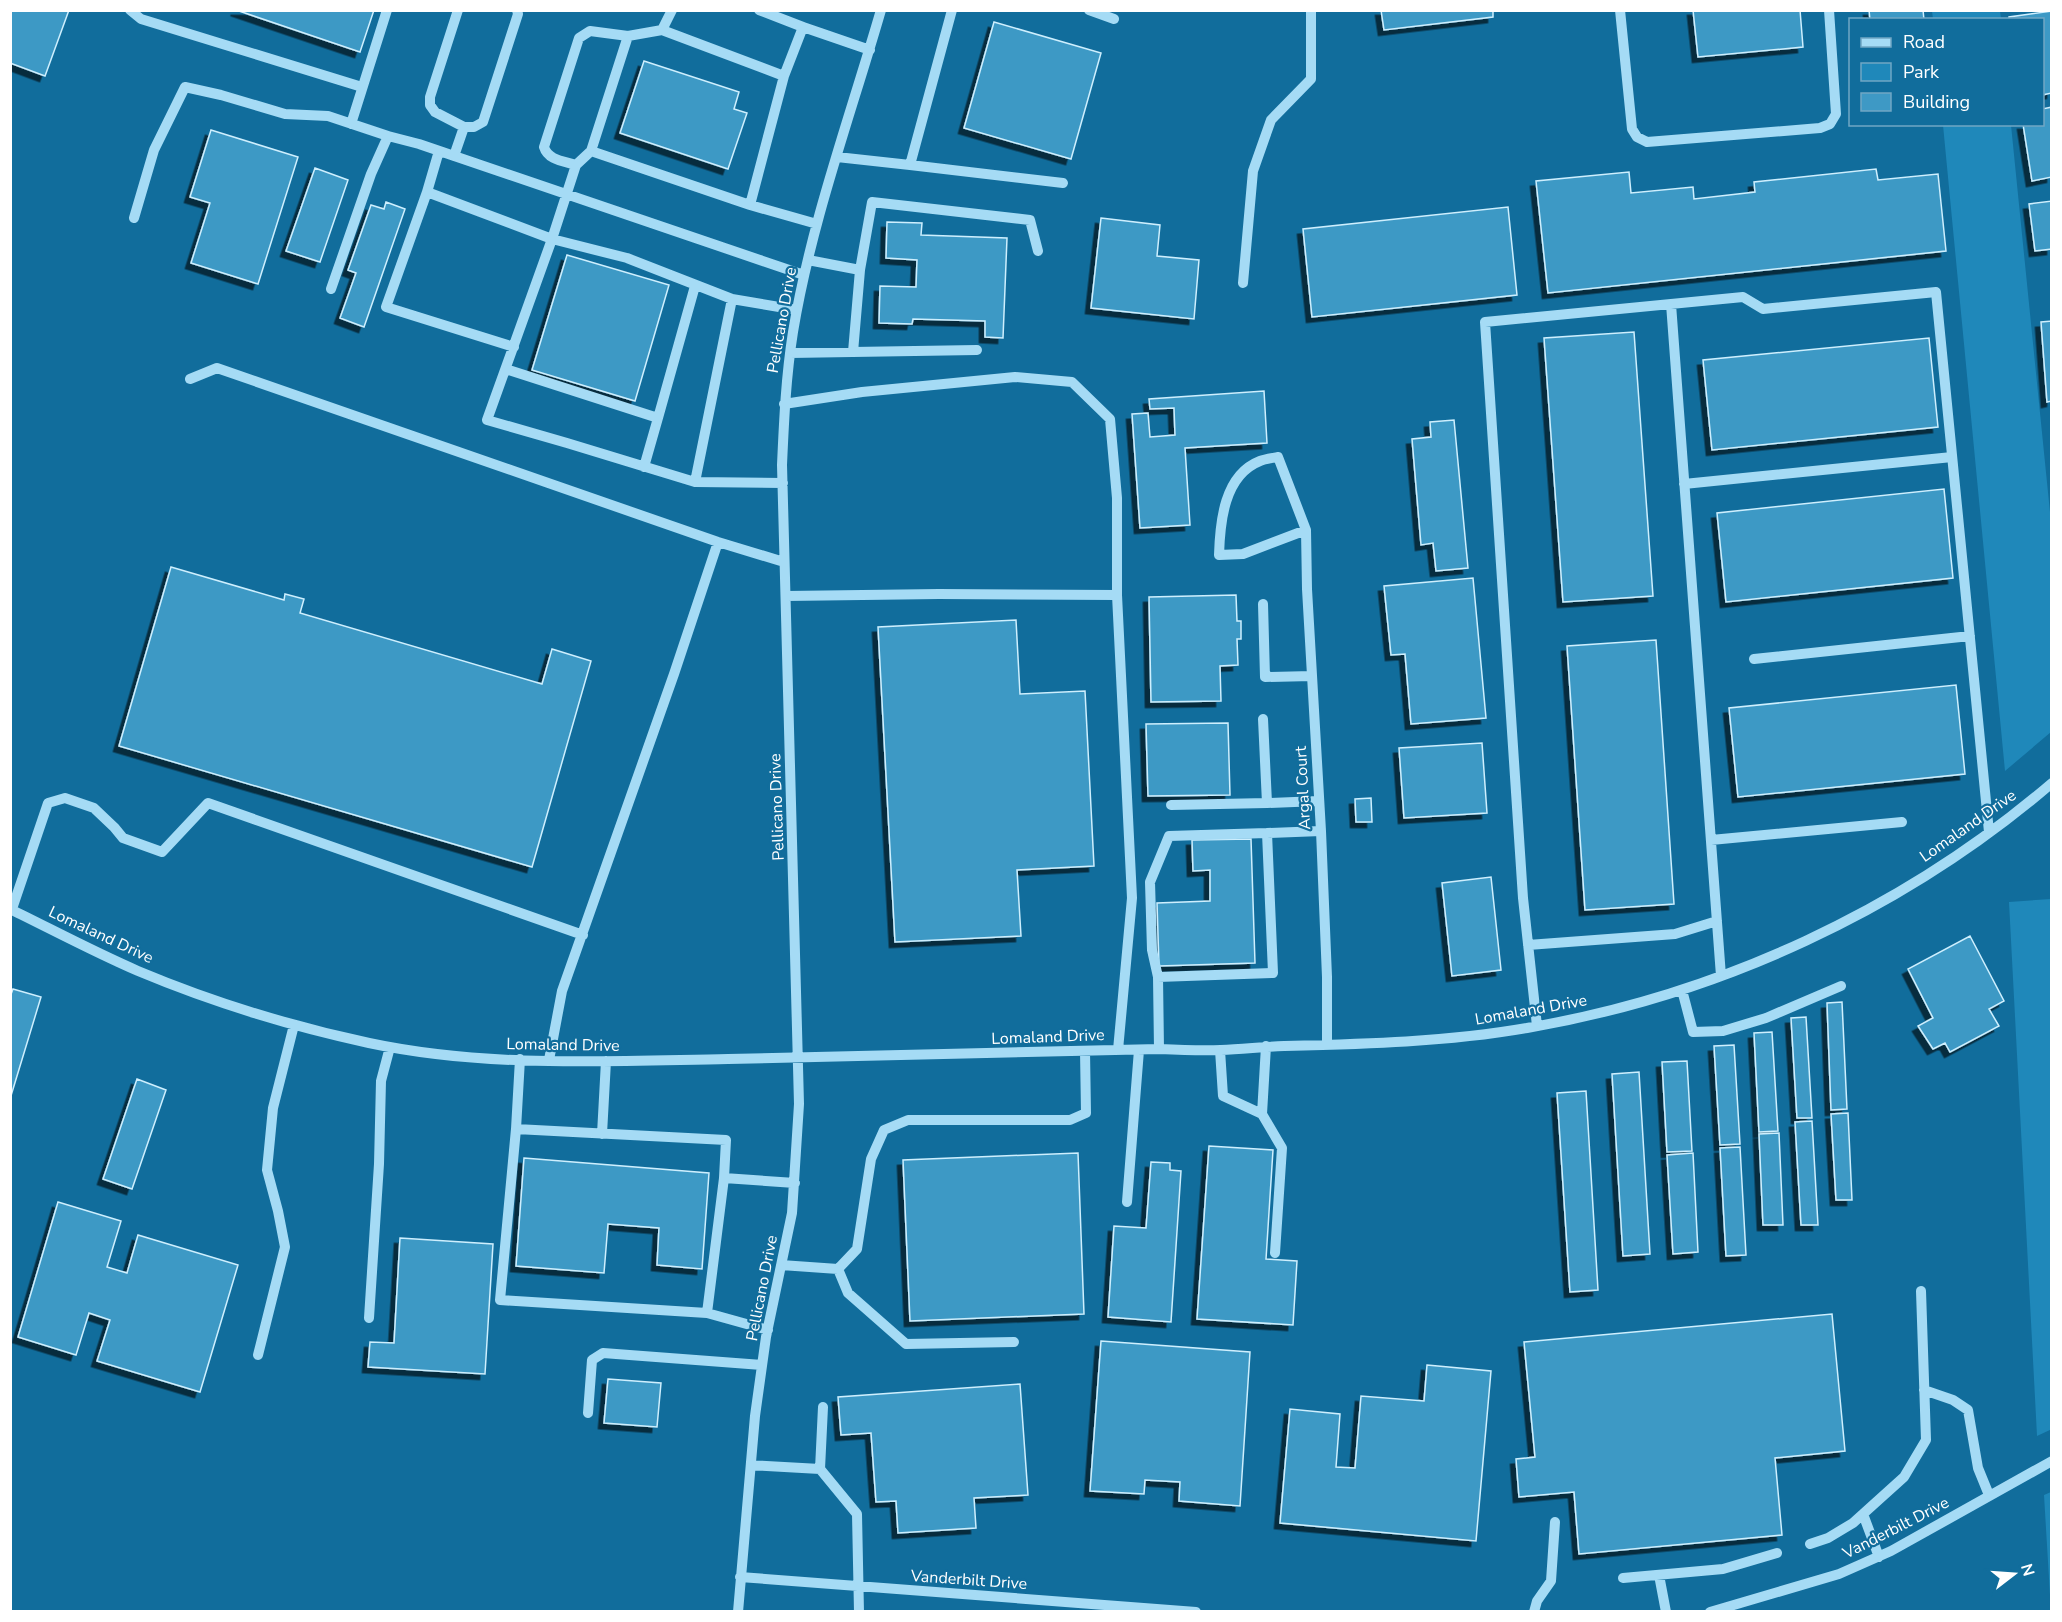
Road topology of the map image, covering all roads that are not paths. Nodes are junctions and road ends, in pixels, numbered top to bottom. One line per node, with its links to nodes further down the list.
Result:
1 (130, 10): 19 (street)
2 (387, 10): 19 (street)
3 (458, 10): 21 (street)
4 (517, 10): 21 (street)
5 (672, 10): 15 (street)
6 (759, 10): 14 (street)
7 (881, 10): 17 (street, Pellicano Drive)
8 (952, 10): 28 (street)
9 (1089, 10): 13 (street)
10 (1311, 10): 40 (street)
11 (1620, 10): 12 (street)
12 (1829, 10)
13 (1114, 19)
14 (803, 27): 17 (street); 18 (street)
15 (662, 30): 16 (street); 18 (street)
16 (628, 36): 24 (street); 27 (street)
17 (870, 50): 26 (street, Pellicano Drive)
18 (784, 76): 32 (street)
19 (363, 87): 20 (street)
20 (351, 124): 22 (street); 33 (street)
21 (464, 127): 25 (street)
22 (388, 136): 23 (street); 42 (street)
23 (439, 151): 25 (street); 30 (street)
24 (591, 152): 27 (street); 32 (street)
25 (454, 156): 31 (street)
26 (837, 157): 28 (street); 34 (street, Pellicano Drive)
27 (576, 165): 31 (street)
28 (910, 165): 29 (street)
29 (1063, 183)
30 (428, 192): 35 (street); 46 (street)
31 (567, 196): 35 (street); 39 (street)
32 (750, 205): 34 (street)
33 (134, 218)
34 (817, 224): 37 (street, Pellicano Drive)
35 (552, 239): 41 (street); 46 (street)
36 (1038, 251): 38 (street)
37 (808, 260): 38 (street); 39 (street, Pellicano Drive)
38 (860, 270): 48 (street)
39 (804, 275): 45 (street, Pellicano Drive)
40 (1243, 283)
41 (695, 286): 43 (street); 53 (street)
42 (331, 289)
43 (732, 299): 45 (street); 56 (street)
44 (1671, 304): 54 (street); 58 (street); 81 (street)
45 (797, 310): 49 (street, Pellicano Drive)
46 (514, 347): 50 (street)
47 (977, 350): 48 (street)
48 (853, 352): 49 (street)
49 (790, 353): 52 (street, Pellicano Drive)
50 (506, 369): 53 (street); 55 (street)
51 (190, 379): 60 (street)
52 (784, 404): 57 (street, Pellicano Drive); 62 (street)
53 (658, 417): 55 (street)
54 (1952, 457): 58 (street); 65 (street)
55 (644, 467): 56 (street)
56 (695, 482): 57 (street)
57 (783, 483): 61 (street, Pellicano Drive)
58 (1684, 484): 77 (street)
59 (1306, 530): 59 (street, Argal Court); 67 (street, Argal Court)
60 (718, 542): 61 (street); 80 (street)
61 (784, 562): 63 (street, Pellicano Drive)
62 (1118, 595): 63 (street); 92 (street)
63 (786, 596): 96 (street, Pellicano Drive)
64 (1263, 604): 67 (street)
65 (1970, 636): 66 (street); 75 (street)
66 (1754, 659)
67 (1312, 676): 70 (street, Argal Court)
68 (1263, 719): 71 (street)
69 (2052, 783): 75 (street, Lomaland Drive)
70 (1319, 801): 71 (street); 74 (street, Argal Court)
71 (1267, 803): 72 (street)
72 (1171, 805)
73 (1902, 822): 77 (street)
74 (1321, 831): 76 (street); 88 (street, Argal Court)
75 (1989, 832): 82 (street, Lomaland Drive)
76 (1267, 833): 83 (street); 83 (street)
77 (1711, 840): 79 (street)
78 (11, 909): 80 (street); 86 (street, Lomaland Drive)
79 (1717, 921): 81 (street); 82 (street)
80 (583, 935): 98 (street)
81 (1528, 945): 87 (street)
82 (1721, 976): 85 (street, Lomaland Drive)
83 (1158, 977): 91 (street)
84 (1841, 986): 85 (street)
85 (1682, 990): 87 (street, Lomaland Drive)
86 (294, 1024): 90 (street, Lomaland Drive); 114 (street)
87 (1537, 1026): 88 (street, Lomaland Drive)
88 (1327, 1045): 89 (street, Lomaland Drive)
89 (1266, 1046): 94 (street, Lomaland Drive); 100 (street)
90 (390, 1047): 97 (street, Lomaland Drive); 111 (street)
91 (1159, 1049): 93 (street, Lomaland Drive); 94 (street, Lomaland Drive)
92 (1118, 1050): 93 (street, Lomaland Drive); 95 (street, Lomaland Drive)
93 (1139, 1050): 105 (street)
94 (1220, 1050): 100 (street)
95 (1085, 1051): 96 (street, Lomaland Drive); 108 (street)
96 (799, 1057): 99 (street, Lomaland Drive); 104 (street, Pellicano Drive)
97 (520, 1059): 98 (street, Lomaland Drive); 101 (street)
98 (549, 1060): 99 (street, Lomaland Drive)
99 (606, 1061): 102 (street)
100 (1262, 1114): 106 (street)
101 (516, 1129): 102 (street); 110 (street)
102 (602, 1134): 103 (street)
103 (724, 1178): 104 (street); 110 (street)
104 (795, 1183): 107 (street, Pellicano Drive)
105 (1127, 1202)
106 (1275, 1253)
107 (781, 1265): 108 (street); 112 (street, Pellicano Drive)
108 (838, 1269): 113 (street)
109 (1921, 1291): 116 (street)
110 (707, 1312): 112 (street)
111 (369, 1318)
112 (768, 1330): 115 (street, Pellicano Drive)
113 (1014, 1342)
114 (258, 1355)
115 (762, 1365): 118 (street); 120 (street, Pellicano Drive)
116 (1924, 1390): 122 (street); 123 (street)
117 (823, 1407): 121 (street)
118 (588, 1413)
119 (2052, 1461): 122 (street, Vanderbilt Drive)
120 (751, 1465): 121 (street); 129 (street, Pellicano Drive)
121 (820, 1469): 131 (street)
122 (1989, 1495): 127 (street, Vanderbilt Drive)
123 (1863, 1514): 125 (street); 127 (street)
124 (1555, 1522): 137 (street)
125 (1810, 1544)
126 (1777, 1553): 128 (street)
127 (1879, 1557): 139 (street, Vanderbilt Drive)
128 (1659, 1575): 130 (street); 138 (street)
129 (740, 1577): 131 (street, Vanderbilt Drive); 133 (street, Pellicano Drive)
130 (1623, 1578)
131 (859, 1587): 132 (street, Vanderbilt Drive); 134 (street)
132 (1021, 1599): 135 (street); 136 (street, Vanderbilt Drive)
133 (738, 1611)
134 (859, 1611)
135 (1020, 1611)
136 (1196, 1611)
137 (1533, 1611)
138 (1666, 1611)
139 (1710, 1611)

